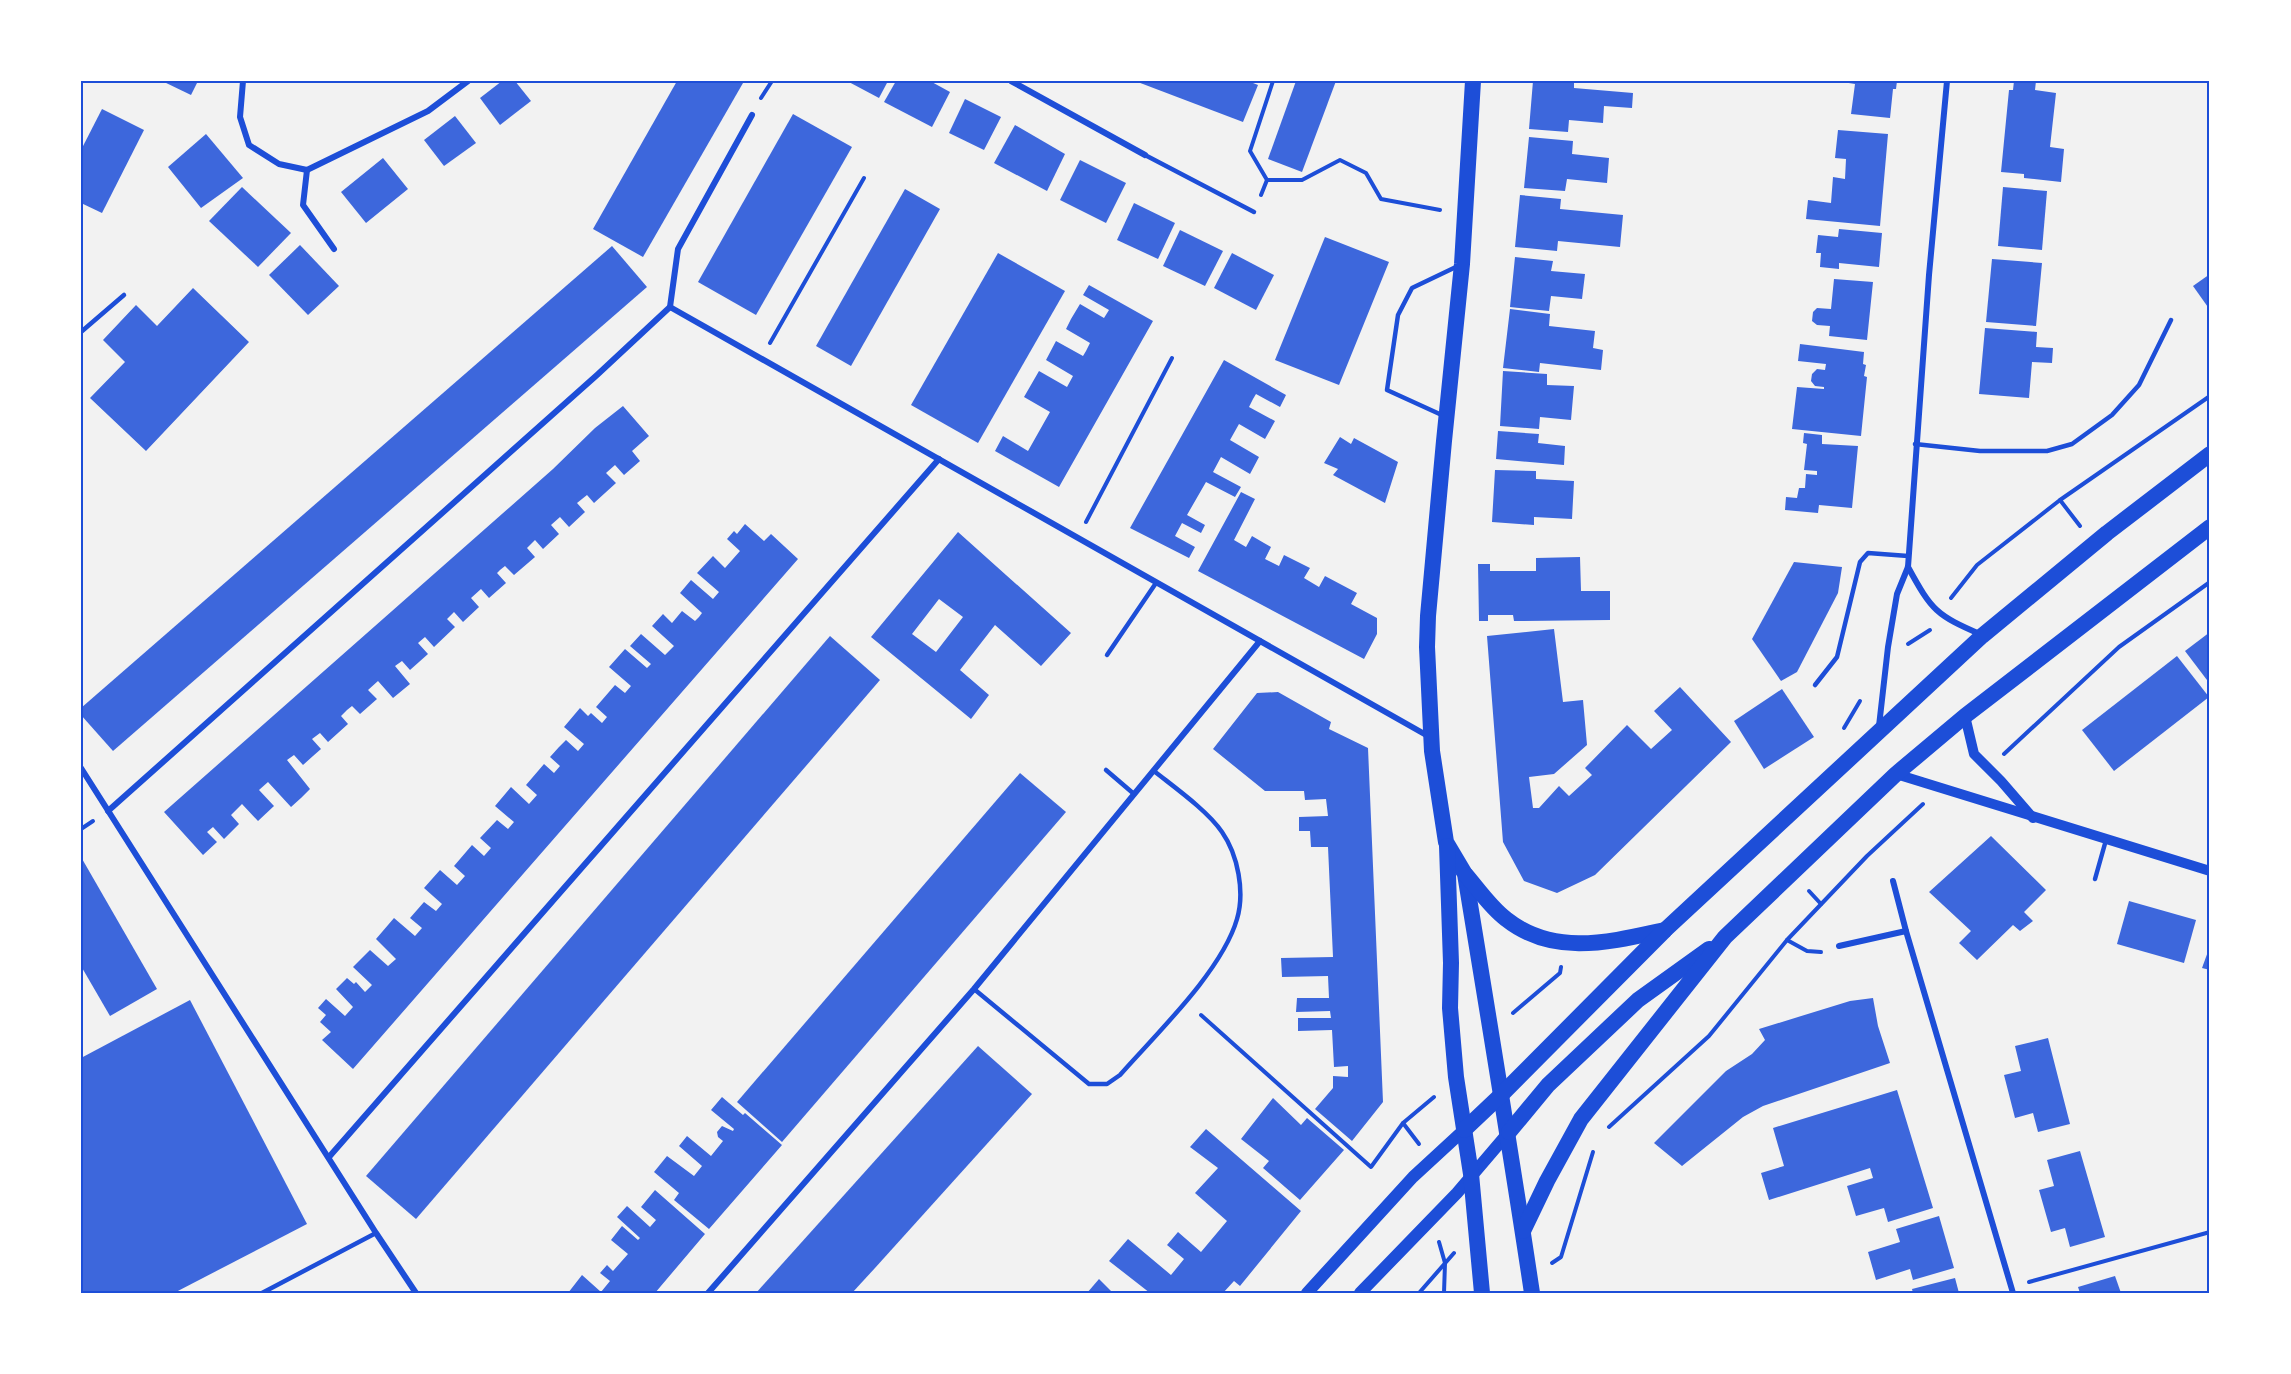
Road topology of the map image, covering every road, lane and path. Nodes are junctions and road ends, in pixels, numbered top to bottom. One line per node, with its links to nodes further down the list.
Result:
1 (243, 81): 10 (street)
2 (468, 81): 10 (street)
3 (1011, 81): 7 (street)
4 (1273, 81): 12 (path)
5 (1473, 81): 14 (highway)
6 (1947, 81): 25 (street)
7 (1025, 84): 9 (street)
8 (752, 115): 18 (street)
9 (1145, 154): 13 (lane)
10 (307, 170): 15 (street)
11 (864, 178): 22 (path)
12 (1267, 180): 13 (path); 14 (path)
13 (1254, 212)
14 (1465, 214): 16 (highway)
15 (334, 249)
16 (1462, 264): 24 (highway); 24 (lane)
17 (124, 295): 20 (lane)
18 (670, 307): 22 (street); 55 (street)
19 (2171, 320): 25 (lane)
20 (81, 332)
21 (1172, 358): 30 (path)
22 (761, 359): 27 (street)
23 (2210, 396): 28 (path)
24 (1446, 417): 47 (highway)
25 (1915, 444): 32 (street)
26 (2210, 454): 31 (highway)
27 (939, 459): 30 (street); 78 (street)
28 (2060, 500): 31 (path); 36 (path)
29 (2210, 527): 44 (highway)
30 (1077, 539): 35 (street)
31 (2093, 545): 38 (highway)
32 (1908, 556): 33 (street); 42 (lane)
33 (1908, 567): 38 (street); 45 (street)
34 (2210, 582): 49 (path)
35 (1156, 583): 39 (street); 41 (lane)
36 (1949, 600)
37 (1930, 630): 40 (path)
38 (1982, 636): 45 (highway)
39 (1260, 641): 47 (street); 51 (street)
40 (1903, 648)
41 (1107, 656)
42 (1815, 685)
43 (1861, 700): 46 (path)
44 (1965, 716): 49 (street); 52 (highway)
45 (1879, 730): 65 (highway)
46 (1839, 734)
47 (1431, 738): 58 (highway)
48 (81, 768): 55 (street)
49 (1989, 769): 56 (street)
50 (1106, 770): 53 (lane)
51 (1154, 771): 53 (street); 70 (lane)
52 (1896, 774): 54 (street); 67 (highway)
53 (1134, 794): 70 (street)
54 (1963, 795): 56 (street); 64 (path)
55 (108, 811): 78 (street)
56 (2033, 818): 57 (street)
57 (2106, 840): 59 (street); 61 (lane)
58 (1446, 842): 60 (highway); 75 (highway)
59 (2210, 871)
60 (1465, 874): 65 (highway); 72 (highway)
61 (2095, 879)
62 (1893, 881): 66 (street)
63 (1814, 896): 64 (path)
64 (1821, 904): 68 (path)
65 (1665, 930): 72 (highway)
66 (1906, 931): 69 (street); 85 (street)
67 (1725, 937): 76 (highway); 80 (highway)
68 (1787, 940): 69 (path); 74 (path)
69 (1839, 946)
70 (974, 988): 88 (street)
71 (1201, 1015): 73 (path)
72 (1501, 1095): 75 (highway); 76 (highway)
73 (1426, 1103)
74 (1606, 1129)
75 (1464, 1130): 79 (highway); 89 (main road)
76 (1509, 1131): 79 (main road); 80 (highway)
77 (1594, 1147): 84 (path)
78 (329, 1157): 82 (street)
79 (1471, 1174): 83 (highway); 90 (main road)
80 (1523, 1231): 84 (highway)
81 (2210, 1232): 85 (path)
82 (376, 1233): 86 (lane); 87 (street)
83 (1479, 1250): 91 (path); 92 (highway)
84 (1530, 1276): 93 (highway)
85 (2012, 1290)
86 (262, 1293)
87 (416, 1293)
88 (708, 1293)
89 (1307, 1293)
90 (1360, 1293)
91 (1419, 1293)
92 (1482, 1293)
93 (1532, 1293)

